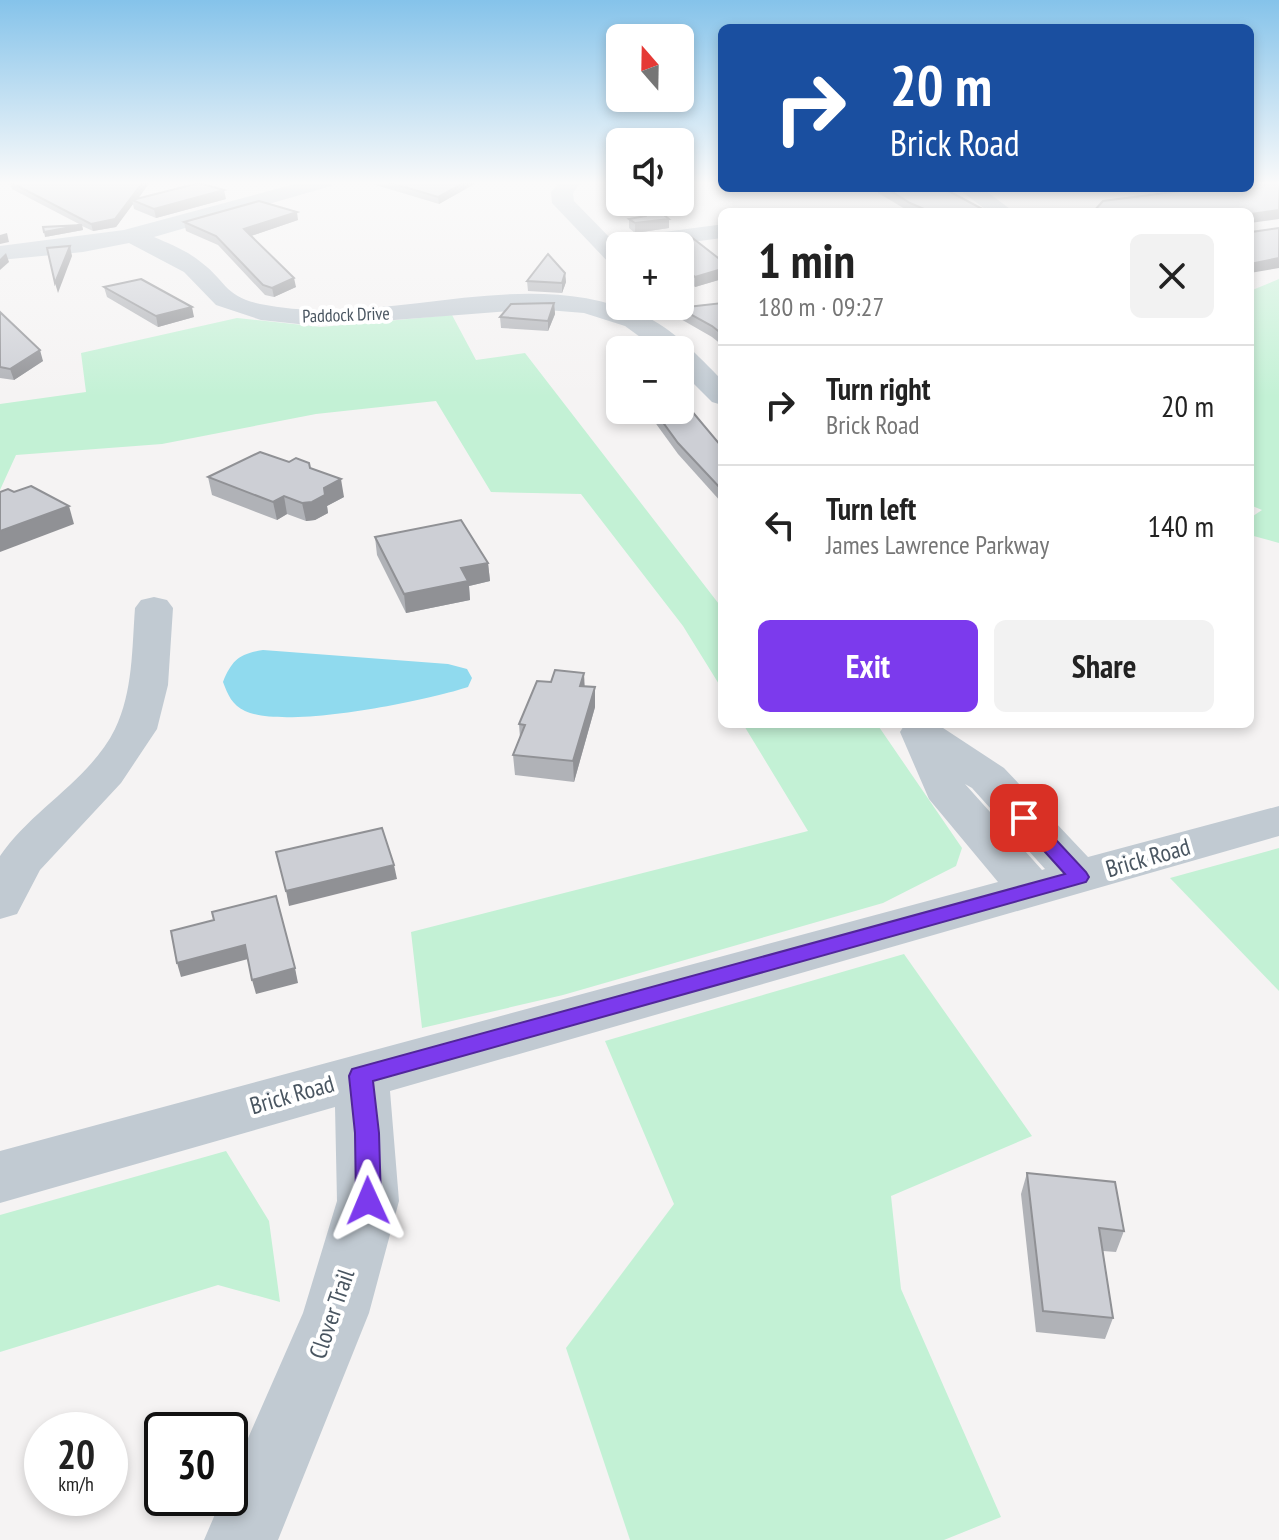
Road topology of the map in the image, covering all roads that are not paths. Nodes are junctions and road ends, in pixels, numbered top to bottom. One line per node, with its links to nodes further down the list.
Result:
1 (168, 254): 4 (street, Paddock Drive)
2 (594, 254): 3 (street)
3 (606, 273)
4 (606, 276)
5 (635, 320): 6 (street)
6 (658, 336)
7 (694, 360): 8 (street)
8 (718, 391)
9 (154, 608): 13 (street)
10 (918, 729): 12 (street)
11 (1279, 821): 12 (street, Brick Road)
12 (1055, 884): 14 (street, Brick Road)
13 (0, 902)
14 (360, 1076): 15 (street, Brick Road); 16 (street, Clover Trail)
15 (0, 1177)
16 (241, 1540)

